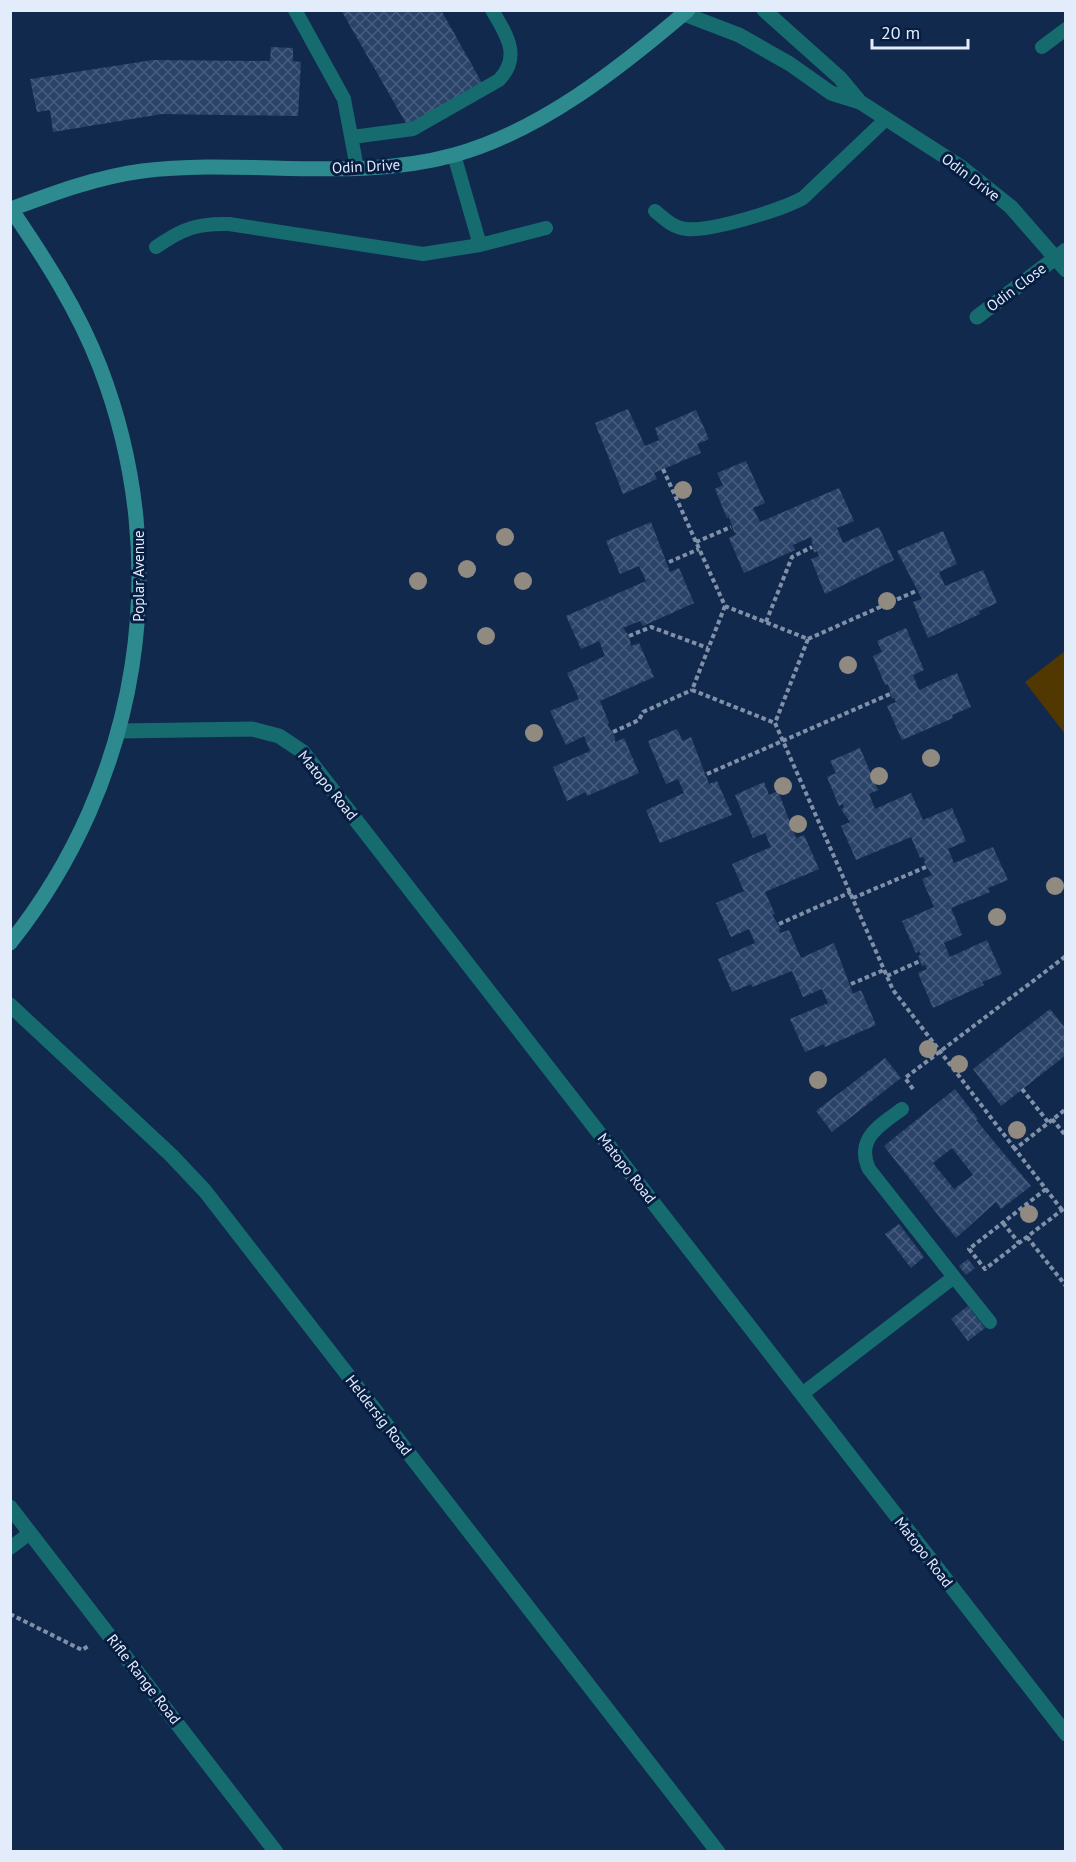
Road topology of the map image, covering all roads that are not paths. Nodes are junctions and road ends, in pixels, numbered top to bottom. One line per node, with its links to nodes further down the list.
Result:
1 (295, 10): 9 (lane)
2 (492, 10): 9 (lane)
3 (764, 10): 7 (street, Odin Drive)
4 (683, 12): 7 (street, Odin Drive); 10 (street, Odin Drive)
5 (1065, 29): 6 (lane)
6 (1042, 47)
7 (860, 102): 8 (street, Odin Drive)
8 (886, 119): 13 (lane); 17 (street, Odin Drive)
9 (352, 137): 11 (lane)
10 (454, 155): 11 (street, Odin Drive); 15 (lane)
11 (357, 168): 12 (street, Odin Drive)
12 (11, 209): 20 (street, Poplar Avenue)
13 (655, 210)
14 (546, 228): 15 (lane)
15 (480, 245): 16 (lane)
16 (156, 247)
17 (1060, 254): 18 (street, Odin Drive); 19 (street, Odin Close)
18 (1065, 270)
19 (977, 317)
20 (120, 731): 21 (street, Poplar Avenue); 26 (street, Matopo Road)
21 (10, 944)
22 (10, 1005): 32 (street, Heldersig Road)
23 (902, 1109): 24 (lane)
24 (954, 1277): 25 (lane); 26 (lane)
25 (990, 1322)
26 (802, 1394): 30 (street, Matopo Road)
27 (10, 1507): 28 (street, Rifle Range Road)
28 (30, 1533): 29 (lane); 31 (street, Rifle Range Road)
29 (10, 1548)
30 (1065, 1734)
31 (276, 1851)
32 (718, 1851)

